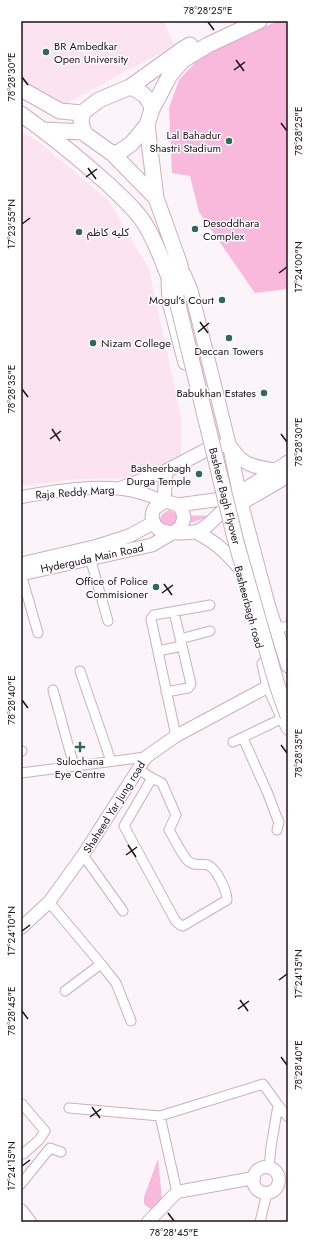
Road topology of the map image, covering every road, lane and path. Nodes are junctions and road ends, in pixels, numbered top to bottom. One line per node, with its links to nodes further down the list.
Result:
1 (239, 21): 3 (main road)
2 (259, 21): 5 (main road)
3 (130, 87): 5 (main road); 7 (main road)
4 (21, 89): 7 (main road)
5 (152, 109): 8 (main road)
6 (21, 114): 9 (main road)
7 (82, 114): 10 (main road)
8 (148, 125): 11 (main road); 13 (main road)
9 (44, 130): 10 (main road); 12 (main road)
10 (85, 133): 11 (main road); 12 (main road)
11 (113, 154): 13 (main road)
12 (84, 163): 14 (main road)
13 (156, 198): 14 (main road)
14 (174, 270): 15 (main road, Basheer Bagh Flyover); 16 (main road, Basheerbagh road); 17 (main road, Basheerbagh road)
15 (180, 295): 48 (main road, Basheer Bagh Flyover); 49 (main road, Basheer Bagh Flyover, bridge)
16 (228, 444): 17 (main road); 19 (main road); 24 (main road, Basheerbagh road)
17 (208, 449): 20 (main road); 27 (main road, Basheerbagh road)
18 (288, 462): 19 (main road)
19 (275, 470): 24 (main road)
20 (166, 471): 22 (street); 25 (main road)
21 (288, 476): 24 (main road)
22 (119, 488): 23 (street, Raja Reddy Marg); 25 (street, Raja Reddy Marg)
23 (21, 497)
24 (240, 498): 27 (main road); 38 (main road, Basheerbagh road)
25 (164, 502): 26 (main road, Raja Reddy Marg); 28 (main road)
26 (178, 505): 27 (main road, Raja Reddy Marg); 29 (main road)
27 (223, 505): 30 (main road); 33 (main road, Basheerbagh road)
28 (153, 523): 29 (main road); 32 (main road, Hyderguda Main Road)
29 (174, 532): 30 (main road); 31 (main road, Hyderguda Main Road)
30 (196, 532): 33 (main road)
31 (90, 558): 34 (main road, Hyderguda Main Road); 37 (street)
32 (21, 564)
33 (238, 566): 45 (main road, Basheerbagh road)
34 (21, 574): 40 (street)
35 (210, 605): 36 (street)
36 (174, 612): 41 (street); 42 (street)
37 (108, 621)
38 (282, 627): 43 (main road, Basheerbagh road)
39 (210, 631): 41 (street)
40 (38, 633)
41 (181, 642): 42 (street); 47 (street)
42 (158, 651): 47 (street)
43 (288, 666)
44 (80, 671): 54 (street)
45 (269, 686): 49 (main road, Basheerbagh road); 50 (street, Shaheed Yar Jung road)
46 (53, 690): 55 (street)
47 (166, 692): 50 (street)
48 (288, 692)
49 (286, 720): 51 (street)
50 (176, 736): 53 (street, Shaheed Yar Jung road)
51 (243, 738): 52 (street); 59 (street)
52 (233, 742)
53 (146, 757): 54 (street); 56 (street, Shaheed Yar Jung road)
54 (110, 761): 55 (street)
55 (74, 766): 57 (street)
56 (138, 770): 58 (street); 60 (street, Shaheed Yar Jung road)
57 (21, 773)
58 (152, 778): 58 (street)
59 (277, 830)
60 (83, 855): 61 (street, Shaheed Yar Jung road); 62 (street)
61 (49, 902): 63 (street, Shaheed Yar Jung road); 64 (street)
62 (122, 910)
63 (21, 928)
64 (101, 964): 65 (street); 66 (street)
65 (65, 991)
66 (132, 1021)
67 (21, 1106): 73 (street)
68 (278, 1106): 70 (street); 71 (street); 74 (street)
69 (69, 1108): 70 (street)
70 (160, 1116): 78 (street)
71 (288, 1117)
72 (61, 1152): 77 (street)
73 (21, 1154)
74 (269, 1168): 75 (street); 76 (street)
75 (254, 1178): 78 (street); 79 (street)
76 (283, 1183): 79 (street)
77 (21, 1184)
78 (178, 1192): 82 (street)
79 (267, 1193): 83 (street)
80 (21, 1210): 81 (street)
81 (30, 1222)
82 (148, 1222)
83 (260, 1222)

